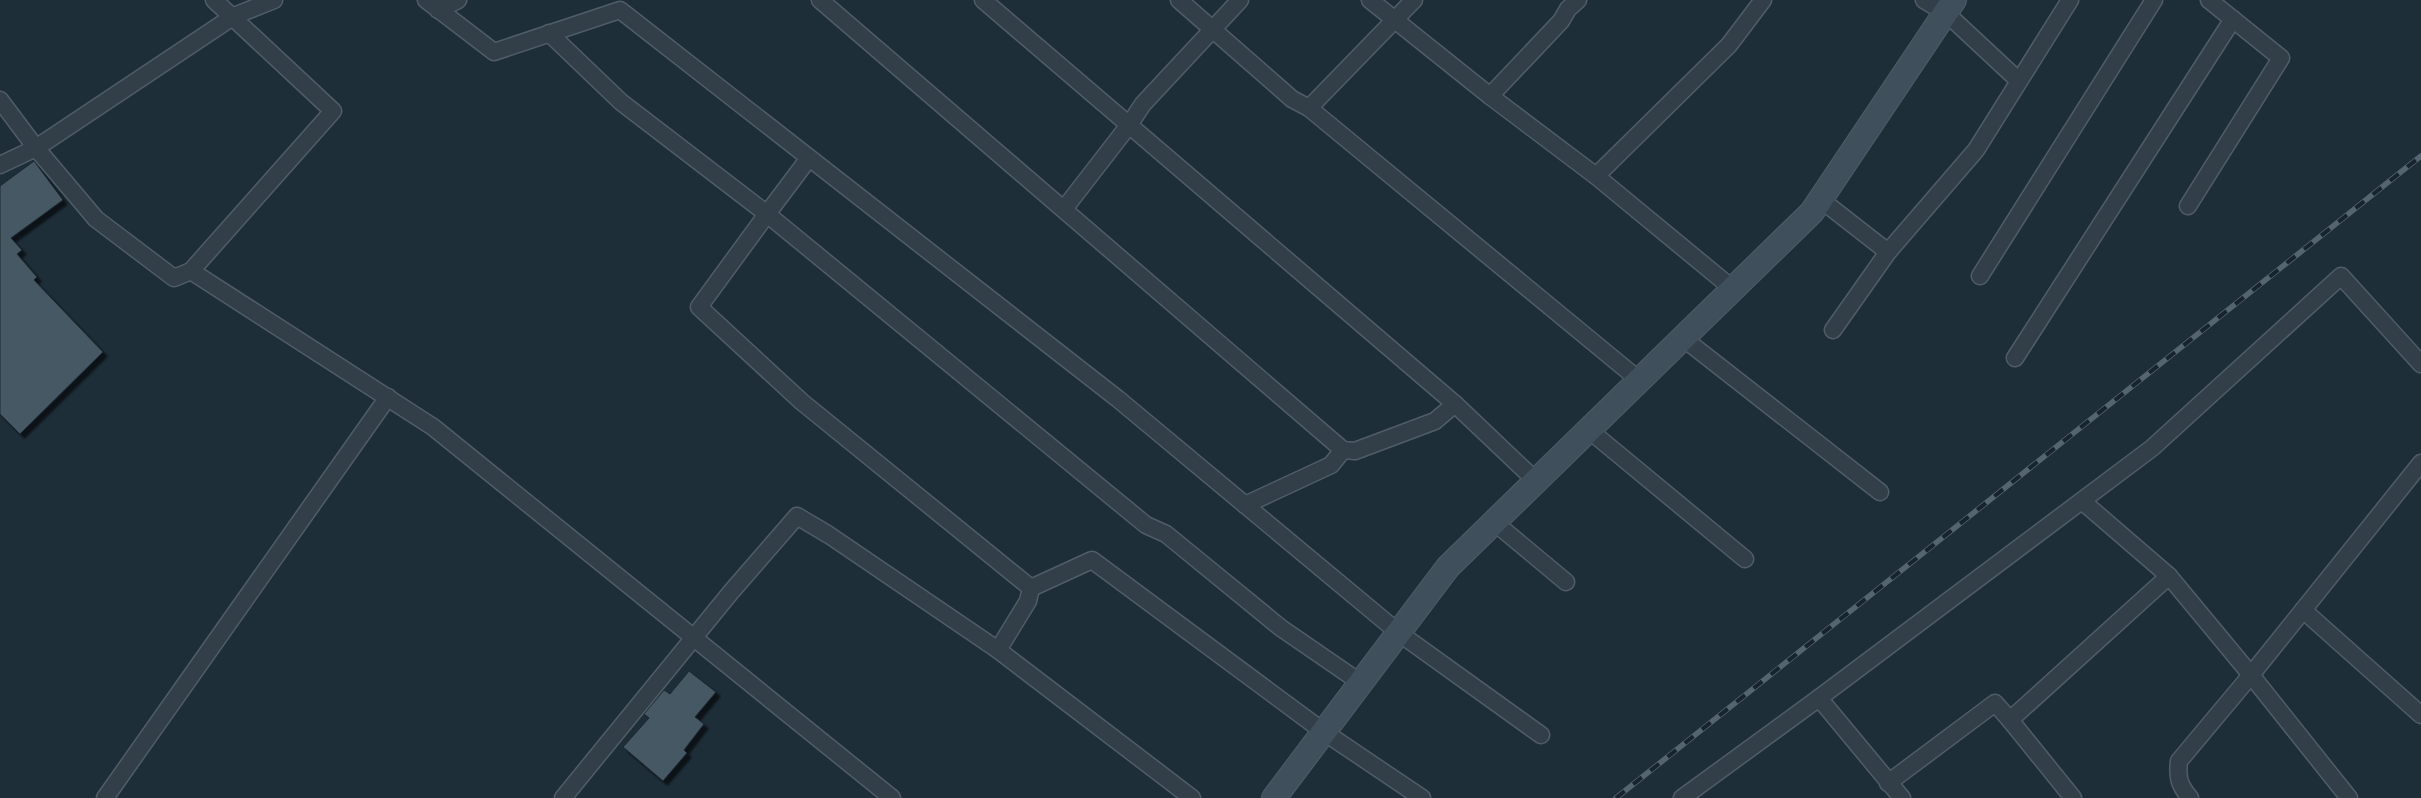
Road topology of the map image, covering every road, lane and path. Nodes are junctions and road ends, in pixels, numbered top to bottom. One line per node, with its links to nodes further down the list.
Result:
1 (214, 0): 19 (street)
2 (274, 0): 19 (street)
3 (458, 0): 17 (street)
4 (820, 0): 35 (street)
5 (983, 0): 28 (street)
6 (1179, 0): 22 (street)
7 (1240, 0): 22 (street)
8 (1370, 0): 21 (street)
9 (1414, 0): 21 (street)
10 (1763, 0): 32 (street)
11 (1924, 0): 18 (street)
12 (2070, 0): 24 (street)
13 (2154, 0): 39 (street)
14 (2209, 0): 20 (street)
15 (618, 3): 23 (street); 30 (street)
16 (1568, 3): 25 (street)
17 (432, 5): 23 (street)
18 (1950, 6): 24 (street); 33 (street)
19 (234, 16): 29 (street); 38 (street)
20 (2233, 19): 34 (street); 43 (street)
21 (1394, 20): 25 (street); 27 (street)
22 (1211, 30): 27 (street); 28 (street)
23 (549, 33): 36 (street)
24 (2019, 81): 37 (street)
25 (1490, 96): 32 (street)
26 (0, 100): 29 (street)
27 (1309, 108): 45 (street)
28 (1129, 125): 35 (street); 47 (street)
29 (36, 148): 31 (street); 38 (street)
30 (809, 158): 36 (street); 54 (street)
31 (0, 165)
32 (1596, 176): 40 (street)
33 (1820, 199): 37 (street); 40 (street)
34 (2188, 206)
35 (1064, 209): 49 (street)
36 (767, 214): 59 (street); 65 (street)
37 (1888, 252): 41 (street)
38 (191, 270): 46 (street)
39 (1980, 276)
40 (1733, 289): 42 (street)
41 (1833, 330)
42 (1683, 338): 45 (street); 52 (street)
43 (2014, 358)
44 (2421, 364): 53 (street)
45 (1639, 380): 48 (street)
46 (388, 397): 62 (street); 72 (street)
47 (1455, 404): 49 (street); 51 (street)
48 (1589, 430): 51 (street); 56 (street)
49 (1343, 450): 54 (street)
50 (2421, 462): 60 (street)
51 (1536, 481): 55 (street)
52 (1880, 492)
53 (2082, 501): 57 (street); 66 (street)
54 (1245, 505): 61 (street)
55 (1494, 522): 58 (street); 61 (street)
56 (1745, 559)
57 (2169, 576): 64 (street); 68 (street)
58 (1566, 582)
59 (1031, 588): 63 (street); 69 (street)
60 (2303, 610): 64 (street); 67 (street)
61 (1399, 633): 65 (street); 70 (street)
62 (694, 638): 63 (street); 73 (street); 74 (street)
63 (998, 650): 75 (street)
64 (2251, 675): 81 (street); 82 (street)
65 (1361, 683): 69 (street)
66 (1820, 698): 71 (street); 78 (street)
67 (2421, 715)
68 (2010, 720): 71 (street); 80 (street)
69 (1324, 732): 76 (street); 77 (street)
70 (1541, 735)
71 (1888, 783): 79 (street)
72 (105, 798)
73 (563, 798)
74 (892, 798)
75 (1192, 798)
76 (1274, 798)
77 (1422, 798)
78 (1682, 798)
79 (1902, 798)
80 (2073, 798)
81 (2190, 798)
82 (2349, 798)

